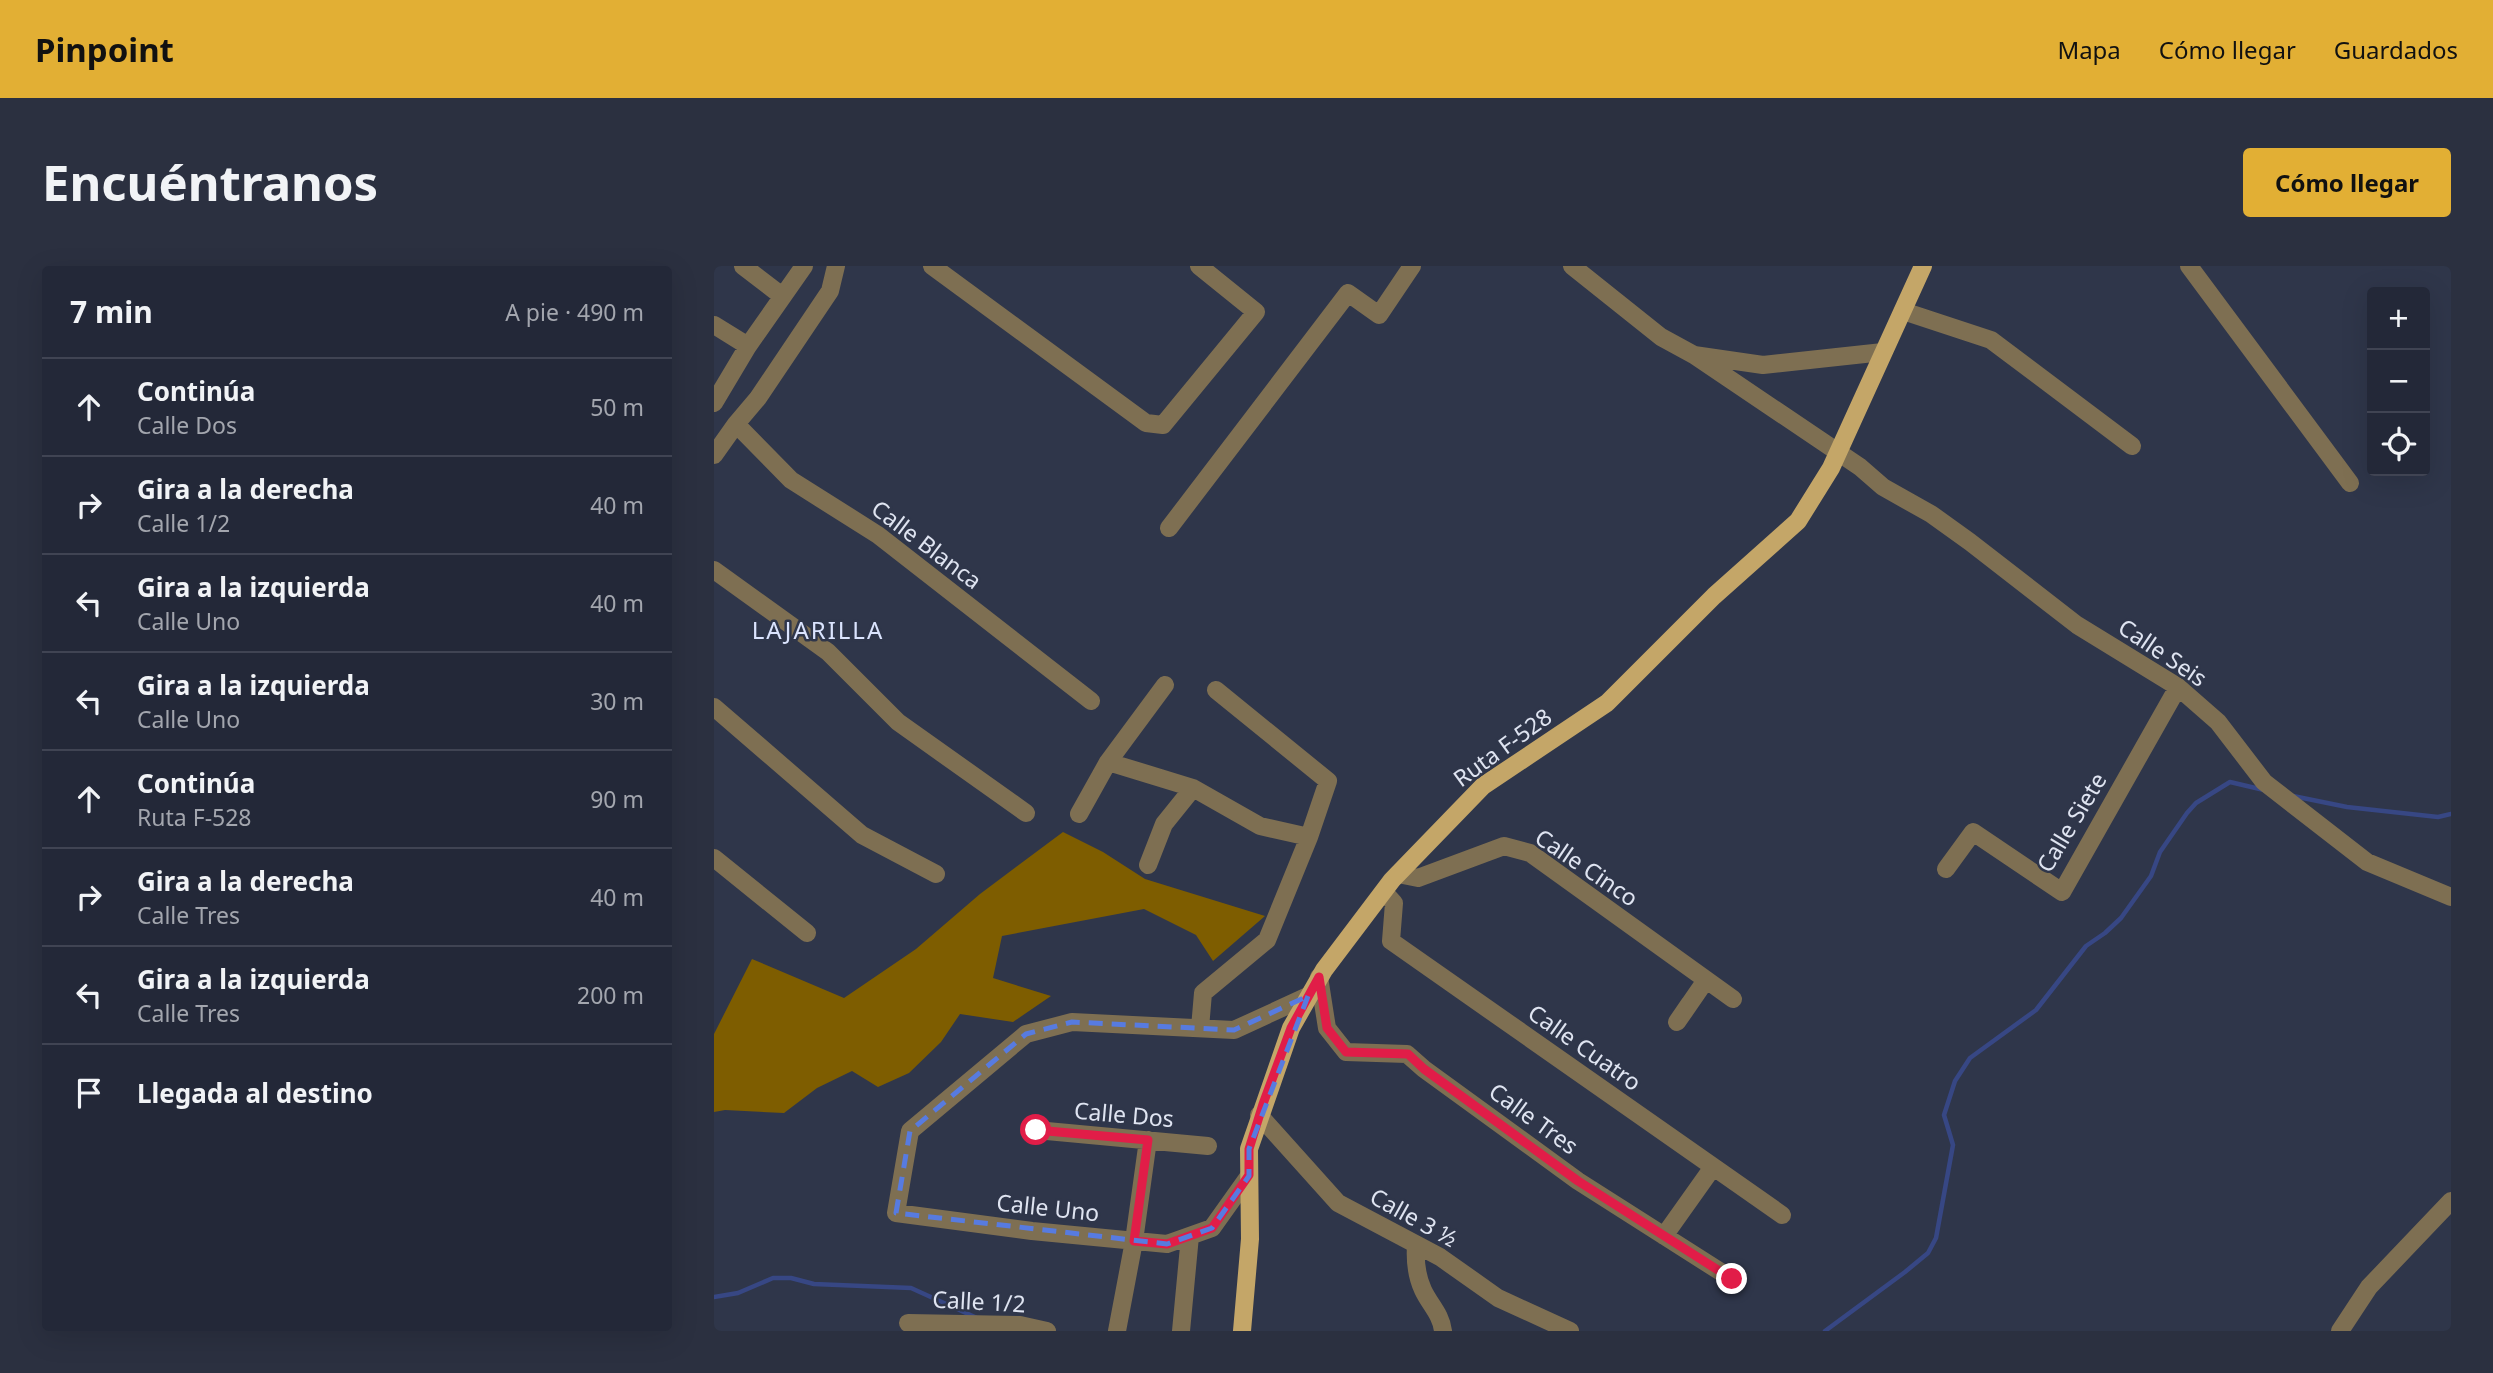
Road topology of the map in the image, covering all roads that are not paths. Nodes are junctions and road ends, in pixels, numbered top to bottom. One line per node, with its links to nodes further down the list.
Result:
1 (743, 266): 10 (street)
2 (804, 266): 10 (street)
3 (836, 266): 17 (street)
4 (932, 266): 5 (street)
5 (1199, 266)
6 (1412, 266): 22 (street)
7 (1572, 266): 15 (street, Calle Seis)
8 (1923, 266): 11 (main road, Ruta F-528)
9 (2189, 266): 21 (street)
10 (782, 296): 13 (street)
11 (1903, 311): 14 (main road, Ruta F-528); 18 (street)
12 (714, 325): 13 (street)
13 (748, 346): 16 (street)
14 (1884, 352): 15 (street); 19 (main road, Ruta F-528)
15 (1693, 355): 19 (street, Calle Seis)
16 (714, 403)
17 (736, 424): 20 (street); 27 (street, Calle Blanca)
18 (2132, 446)
19 (1838, 453): 25 (street, Calle Seis); 38 (main road, Ruta F-528)
20 (714, 455)
21 (2350, 483)
22 (1169, 528)
23 (714, 570): 31 (street)
24 (1165, 685): 29 (street)
25 (2178, 687): 36 (street, Calle Siete); 40 (street, Calle Seis)
26 (1216, 690): 33 (street)
27 (1091, 701)
28 (714, 707): 37 (street)
29 (1108, 762): 30 (street); 32 (street)
30 (1193, 788): 33 (street); 35 (street)
31 (1026, 813)
32 (1079, 814)
33 (1309, 837): 46 (street)
34 (714, 858): 41 (street)
35 (1148, 864)
36 (1946, 869)
37 (936, 874)
38 (1398, 874): 39 (main road, Ruta F-528); 42 (street, Calle Cinco)
39 (1389, 897): 44 (main road, Ruta F-528); 51 (street, Calle Cuatro)
40 (2451, 897)
41 (807, 933)
42 (1706, 980): 43 (street, Calle Cinco); 45 (street)
43 (1733, 999)
44 (1316, 1001): 46 (street); 47 (main road, Ruta F-528); 56 (street, Calle Tres)
45 (1690, 1003)
46 (1200, 1028): 57 (street, Calle Uno)
47 (1259, 1115): 52 (main road, Ruta F-528); 58 (street, Calle 3 ½)
48 (1036, 1130): 49 (street, Calle Dos)
49 (1148, 1140): 50 (street, Calle Dos); 57 (street)
50 (1208, 1146)
51 (1713, 1167): 54 (street, Calle Cuatro); 56 (street)
52 (1249, 1175): 55 (street, Calle Uno); 65 (main road, Ruta F-528)
53 (2451, 1201): 68 (street)
54 (1782, 1215)
55 (1190, 1236): 57 (street, Calle Uno); 64 (street)
56 (1664, 1236): 59 (street, Calle Tres)
57 (1134, 1241): 63 (street)
58 (1416, 1245): 66 (street); 67 (street, Calle 3 ½)
59 (1732, 1279)
60 (908, 1323): 61 (street, Calle 1/2)
61 (1020, 1328): 62 (street, Calle 1/2)
62 (1047, 1331)
63 (1117, 1331)
64 (1181, 1331)
65 (1242, 1331)
66 (1443, 1331)
67 (1570, 1331)
68 (2340, 1331)

